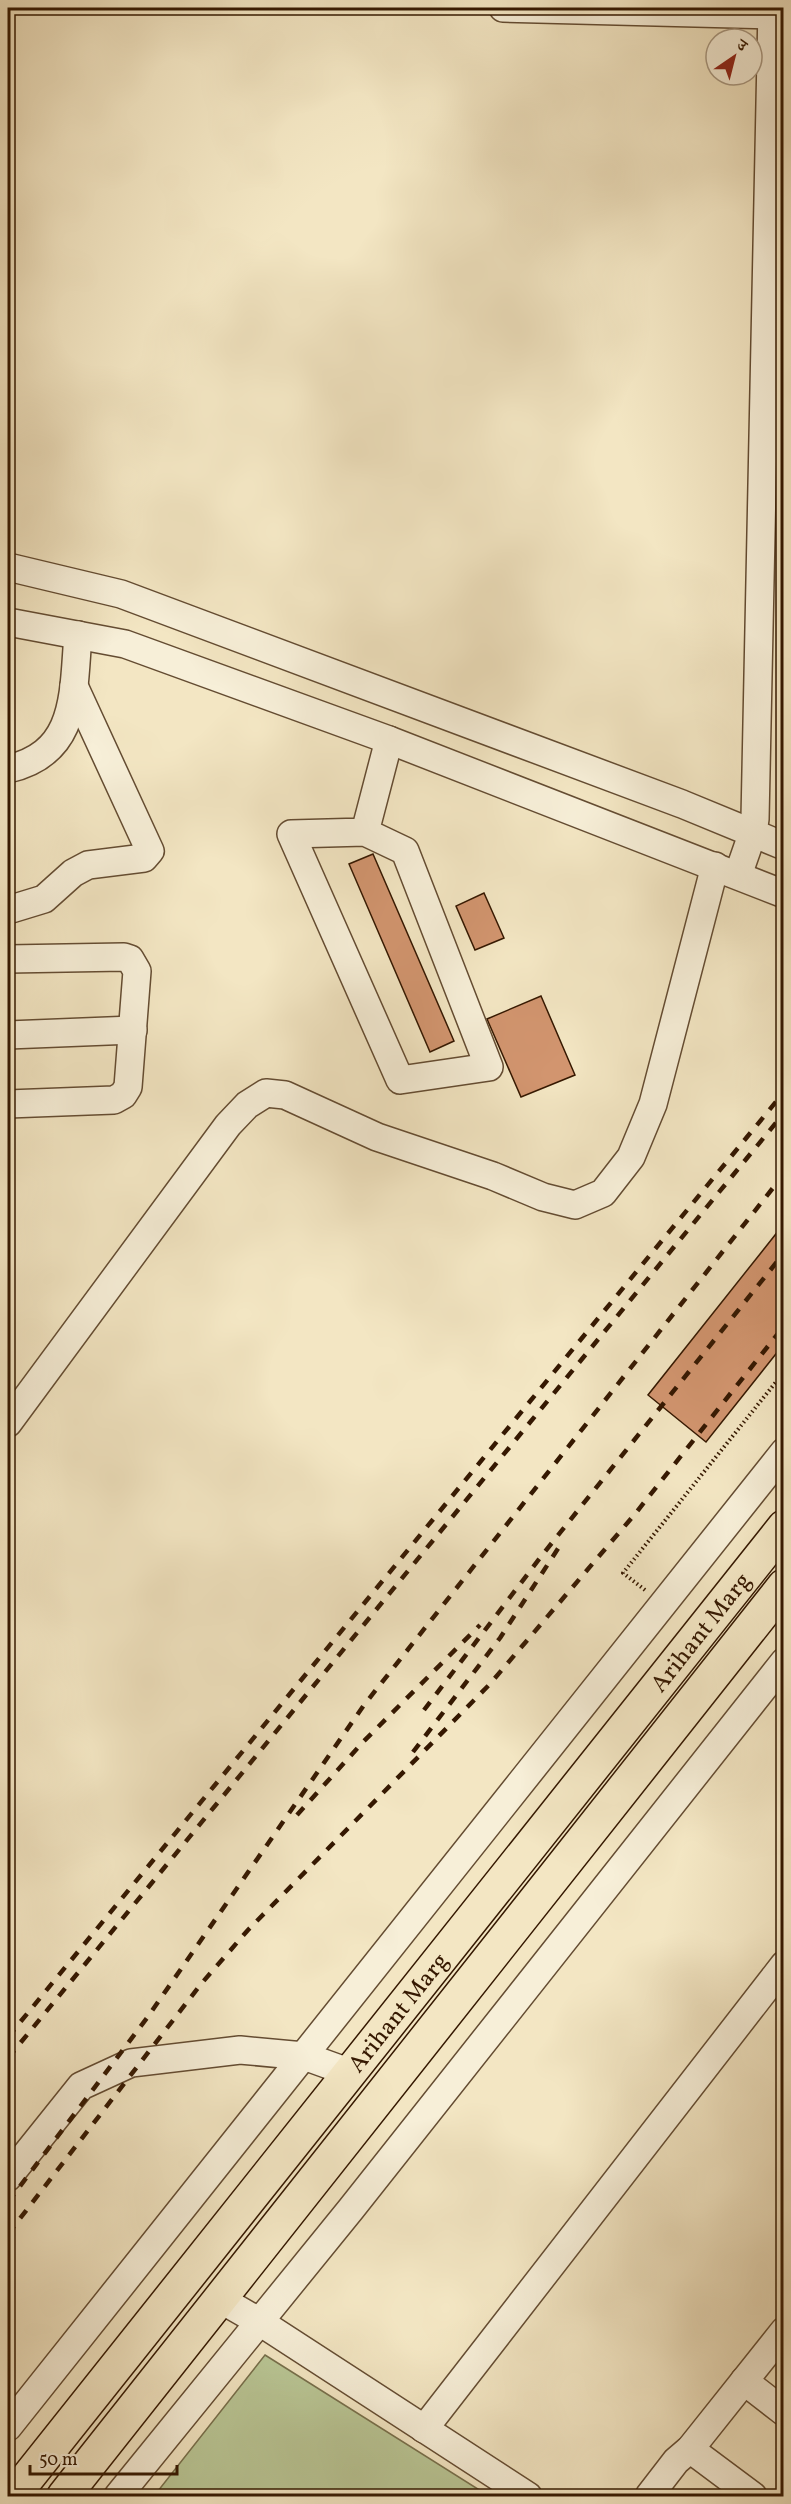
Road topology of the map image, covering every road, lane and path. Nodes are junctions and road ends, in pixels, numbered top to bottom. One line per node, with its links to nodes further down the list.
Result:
1 (503, 8): 2 (street)
2 (575, 8): 3 (street)
3 (617, 9): 4 (street)
4 (696, 10): 5 (street)
5 (741, 10): 6 (street)
6 (772, 11): 14 (street)
7 (8, 567): 14 (street)
8 (8, 622): 9 (street)
9 (78, 635): 10 (street); 11 (street)
10 (74, 687): 12 (street); 18 (street)
11 (389, 740): 13 (street); 16 (street)
12 (8, 769)
13 (365, 832): 13 (street)
14 (753, 832): 15 (street); 16 (street)
15 (783, 846)
16 (727, 871): 17 (street); 24 (street)
17 (783, 894)
18 (8, 910)
19 (8, 960): 20 (street)
20 (133, 1030): 21 (street); 22 (street)
21 (8, 1035)
22 (8, 1104)
23 (783, 1372): 28 (path)
24 (8, 1423)
25 (783, 1452): 28 (street)
26 (783, 1527): 30 (main road, Arihant Marg)
27 (783, 1586): 31 (main road, Arihant Marg)
28 (660, 1604): 33 (street)
29 (783, 1662): 37 (street)
30 (653, 1692): 31 (main road); 34 (main road, Arihant Marg)
31 (682, 1714): 36 (main road, Arihant Marg)
32 (783, 1965): 42 (street)
33 (304, 2056): 34 (street); 35 (street); 41 (street)
34 (351, 2073): 44 (main road, Arihant Marg)
35 (8, 2177)
36 (220, 2299): 37 (street); 45 (main road, Arihant Marg)
37 (260, 2322): 42 (street); 46 (street)
38 (783, 2331): 39 (street)
39 (744, 2381): 40 (street); 43 (street)
40 (783, 2412)
41 (8, 2427)
42 (424, 2429): 47 (street)
43 (690, 2449): 48 (street); 49 (street)
44 (13, 2496)
45 (64, 2496)
46 (118, 2496)
47 (528, 2496)
48 (649, 2496)
49 (753, 2496)

